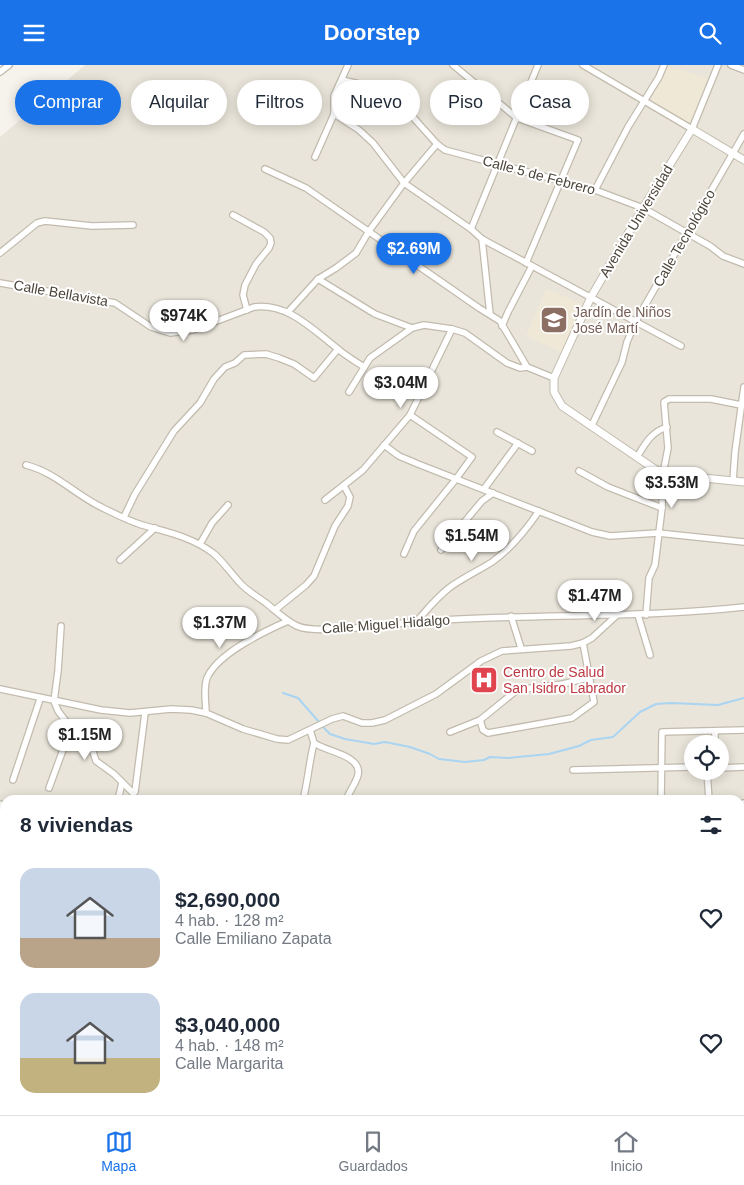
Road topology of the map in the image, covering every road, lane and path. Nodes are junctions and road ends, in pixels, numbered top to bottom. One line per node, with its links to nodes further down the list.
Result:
1 (10, 65): 10 (street)
2 (348, 65): 11 (street)
3 (453, 65): 14 (street)
4 (538, 65): 12 (street)
5 (583, 65): 13 (street)
6 (664, 65): 13 (street)
7 (718, 65): 20 (street, Avenida Universidad)
8 (731, 65): 9 (street)
9 (744, 70)
10 (0, 73)
11 (342, 80)
12 (532, 80)
13 (644, 101): 20 (street); 30 (street)
14 (511, 113)
15 (332, 119): 24 (street)
16 (351, 125): 29 (street)
17 (420, 125): 22 (street, Calle 5 de Febrero)
18 (514, 125): 26 (street)
19 (536, 125): 28 (street)
20 (692, 129): 23 (street); 31 (street, Avenida Universidad)
21 (744, 134): 23 (street, Calle Tecnológico)
22 (437, 144): 26 (street, Calle 5 de Febrero); 29 (street)
23 (733, 154): 25 (street); 36 (street, Calle Tecnológico)
24 (316, 157)
25 (744, 160)
26 (499, 164): 28 (street, Calle 5 de Febrero); 34 (street)
27 (265, 169): 35 (street)
28 (562, 181): 30 (street, Calle 5 de Febrero); 39 (street)
29 (404, 183): 34 (street); 35 (street)
30 (595, 190): 31 (street, Calle 5 de Febrero)
31 (643, 208): 36 (street, Calle 5 de Febrero); 43 (street, Avenida Universidad)
32 (233, 215): 44 (street)
33 (133, 225): 38 (street)
34 (472, 229): 37 (street)
35 (368, 231): 41 (street); 46 (street)
36 (688, 234): 40 (street, Calle 5 de Febrero); 47 (street, Calle Tecnológico)
37 (482, 239): 39 (street); 46 (street)
38 (0, 253)
39 (529, 264): 43 (street); 48 (street)
40 (744, 264)
41 (318, 279): 45 (street); 49 (street)
42 (0, 283): 44 (street, Calle Bellavista)
43 (591, 297): 47 (street); 55 (street, Avenida Universidad)
44 (247, 310): 45 (street, Calle Bellavista)
45 (288, 312): 52 (street, Calle Bellavista)
46 (490, 314): 48 (street)
47 (636, 321): 51 (street); 60 (street, Calle Tecnológico)
48 (502, 326): 54 (street)
49 (412, 328): 50 (street); 53 (street)
50 (452, 329): 54 (street); 59 (street)
51 (681, 347)
52 (338, 349): 53 (street, Calle Bellavista); 80 (street)
53 (364, 367): 57 (street)
54 (528, 367): 55 (street)
55 (554, 378): 60 (street)
56 (744, 387): 58 (street)
57 (349, 392)
58 (741, 405): 61 (street); 71 (street)
59 (410, 415): 64 (street); 70 (street)
60 (592, 425): 66 (street)
61 (667, 427): 66 (street); 69 (street)
62 (497, 432): 63 (street)
63 (518, 443): 65 (street); 74 (street)
64 (384, 445): 70 (street); 73 (street)
65 (532, 451)
66 (637, 457): 69 (street)
67 (26, 465): 80 (street, Calle Miguel Hidalgo)
68 (579, 471): 78 (street)
69 (663, 474): 71 (street); 78 (street)
70 (456, 479): 74 (street); 86 (street)
71 (733, 481): 72 (street)
72 (744, 482)
73 (344, 486): 76 (street); 89 (street)
74 (484, 489): 75 (street)
75 (493, 493): 79 (street); 85 (street)
76 (325, 500)
77 (228, 505): 84 (street)
78 (662, 507): 82 (street)
79 (539, 511): 82 (street); 95 (street)
80 (124, 517): 81 (street, Calle Miguel Hidalgo)
81 (155, 527): 84 (street, Calle Miguel Hidalgo); 87 (street)
82 (658, 533): 83 (street); 92 (street)
83 (744, 542)
84 (200, 544): 89 (street, Calle Miguel Hidalgo)
85 (441, 550)
86 (404, 554)
87 (120, 560)
88 (744, 607): 92 (street, Calle Miguel Hidalgo)
89 (275, 610): 94 (street, Calle Miguel Hidalgo)
90 (617, 615): 91 (street, Calle Miguel Hidalgo); 93 (street, Calle Miguel Hidalgo); 97 (street)
91 (638, 615): 92 (street, Calle Miguel Hidalgo); 99 (street)
92 (646, 615)
93 (511, 616): 95 (street, Calle Miguel Hidalgo); 98 (street)
94 (288, 621): 95 (street, Calle Miguel Hidalgo); 105 (street)
95 (416, 622)
96 (61, 626): 103 (street)
97 (583, 643): 98 (street); 100 (street)
98 (521, 648): 108 (street)
99 (650, 655)
100 (590, 677): 106 (street); 106 (street)
101 (0, 690): 102 (street)
102 (40, 699): 103 (street); 119 (street)
103 (54, 701): 104 (street); 107 (street)
104 (145, 713): 105 (street); 121 (street)
105 (206, 713): 108 (street)
106 (480, 720): 111 (street)
107 (71, 729): 121 (street); 122 (street)
108 (310, 730): 113 (street)
109 (744, 730): 110 (street)
110 (715, 731): 112 (street); 114 (street)
111 (450, 732)
112 (715, 735)
113 (314, 743): 124 (street); 125 (street)
114 (661, 767): 115 (street); 118 (street); 126 (street)
115 (684, 767)
116 (744, 767): 117 (street)
117 (729, 768)
118 (573, 771)
119 (13, 780)
120 (707, 780): 127 (street)
121 (122, 783): 123 (street)
122 (49, 788)
123 (119, 795)
124 (304, 795)
125 (348, 795)
126 (661, 795)
127 (708, 795)

